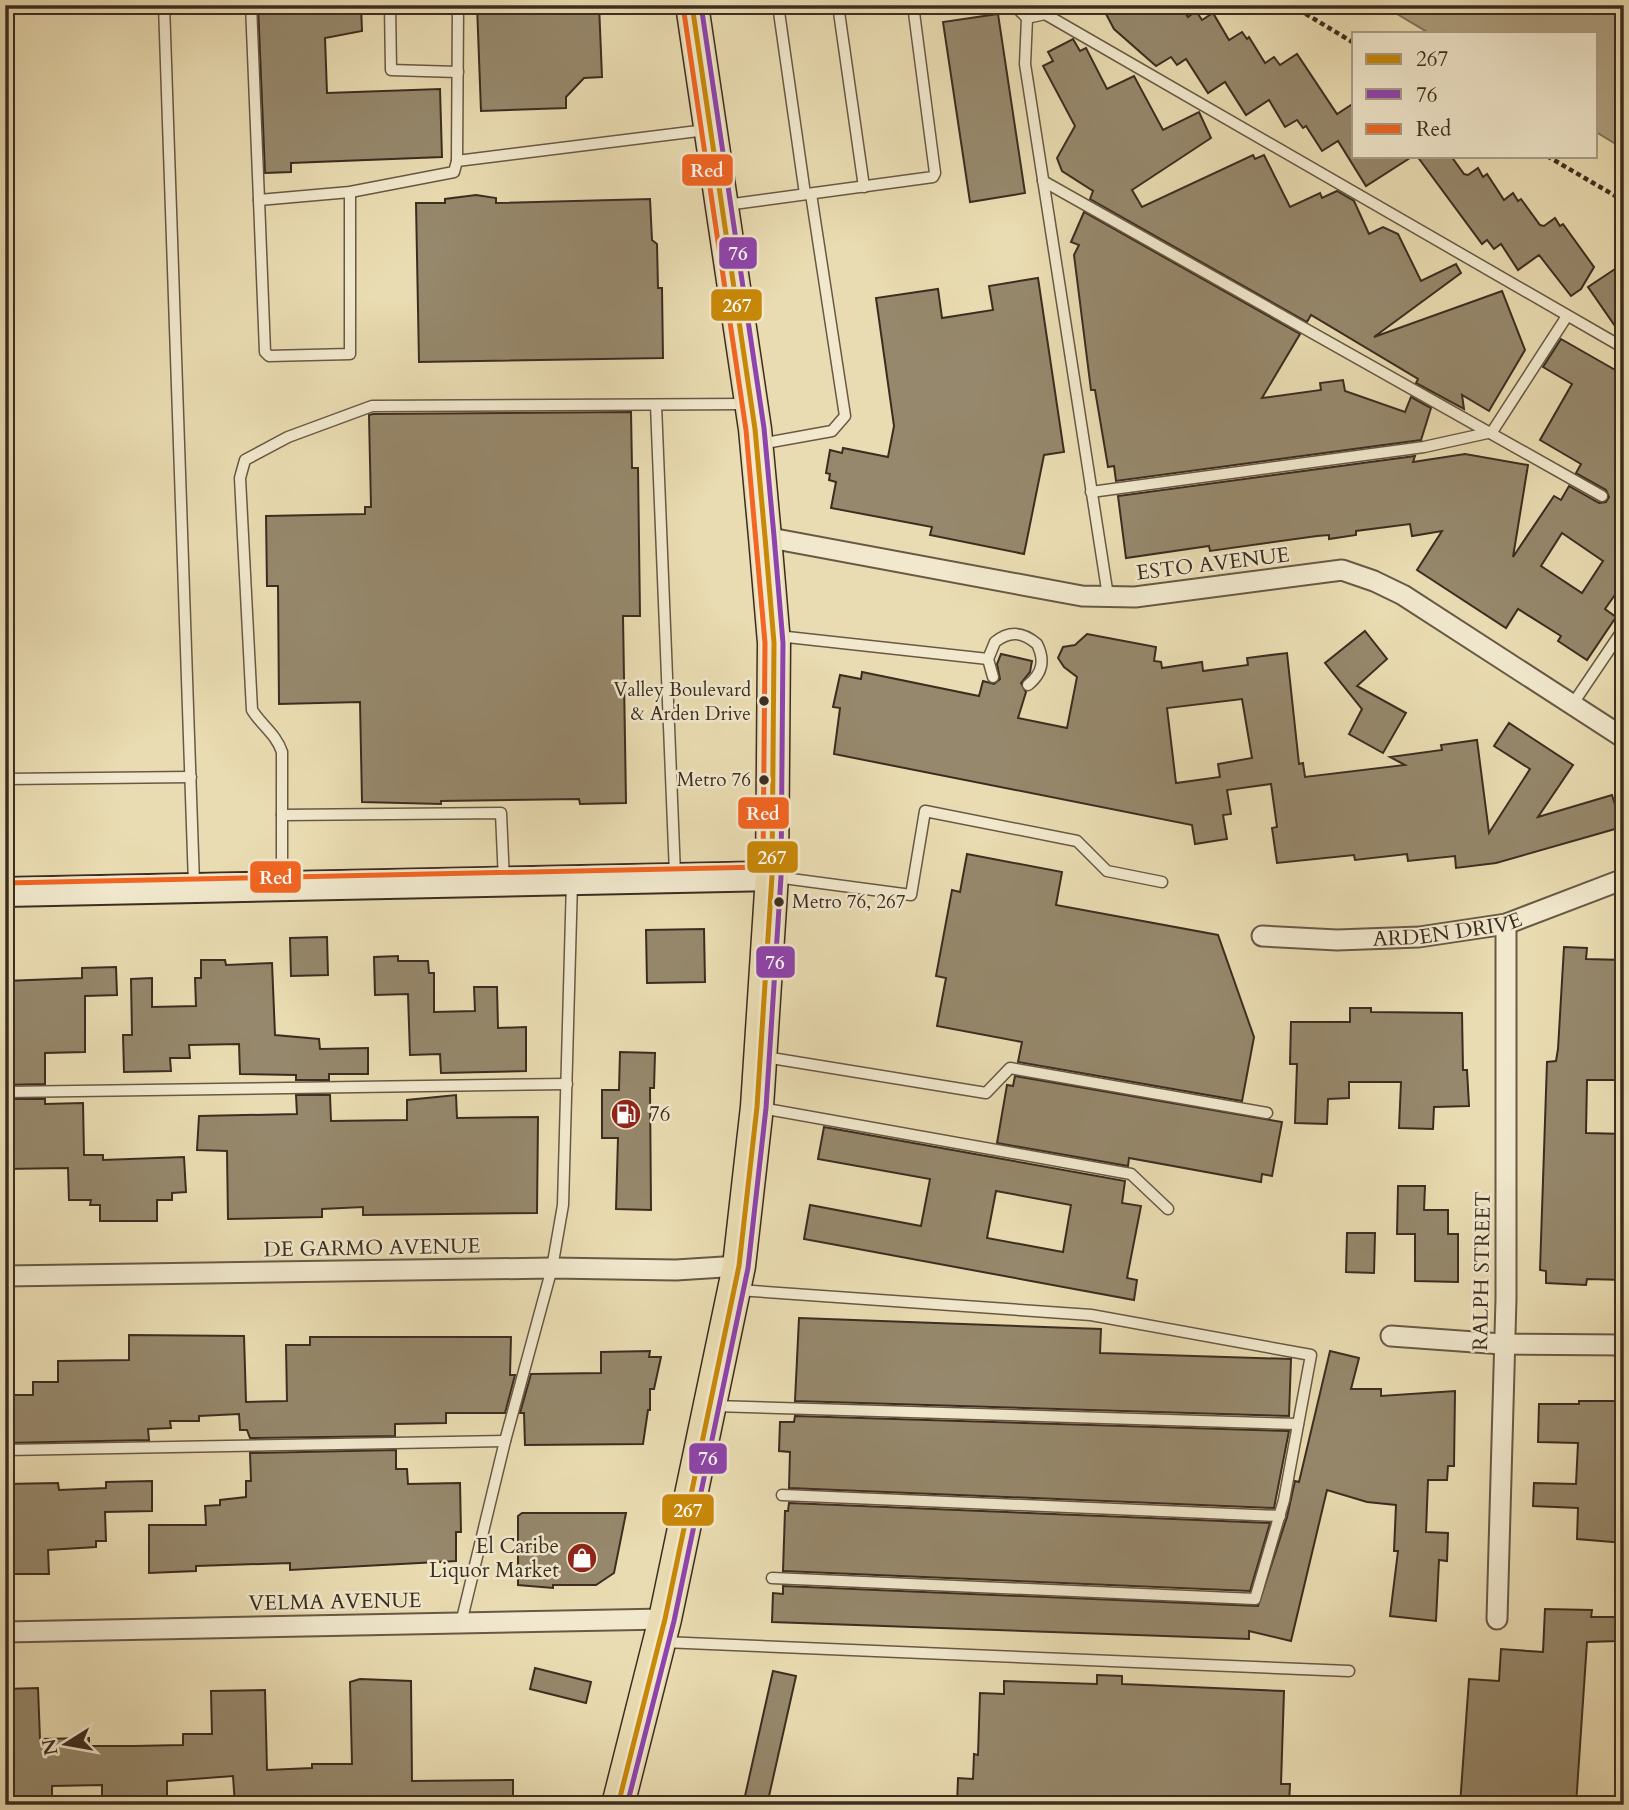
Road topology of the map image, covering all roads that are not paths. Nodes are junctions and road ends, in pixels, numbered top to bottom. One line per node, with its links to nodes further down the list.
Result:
1 (164, 5): 37 (lane)
2 (251, 5): 18 (lane)
3 (390, 5): 11 (lane)
4 (458, 5): 11 (lane)
5 (692, 5): 12 (main road)
6 (778, 5): 17 (lane)
7 (838, 5): 15 (lane)
8 (914, 5): 15 (lane)
9 (1014, 5): 10 (lane)
10 (1027, 18): 14 (lane); 20 (lane)
11 (458, 72): 13 (lane)
12 (710, 130): 13 (lane); 19 (main road)
13 (457, 161): 16 (lane)
14 (1043, 181): 24 (lane); 26 (lane)
15 (864, 187): 17 (lane)
16 (350, 192): 18 (lane); 18 (lane)
17 (808, 194): 19 (lane); 25 (lane)
18 (259, 200)
19 (722, 205): 22 (main road)
20 (1567, 316): 21 (lane); 24 (lane)
21 (1624, 348)
22 (751, 404): 23 (lane); 25 (main road)
23 (656, 405): 39 (lane); 41 (lane)
24 (1492, 432): 26 (lane); 27 (lane)
25 (756, 444): 28 (main road)
26 (1091, 492): 29 (lane)
27 (1602, 496)
28 (765, 537): 29 (street, ESTO AVENUE); 31 (main road)
29 (1108, 596): 35 (street, ESTO AVENUE)
30 (1624, 628): 35 (lane)
31 (774, 636): 32 (lane); 40 (main road)
32 (988, 659): 33 (lane); 34 (lane)
33 (993, 677)
34 (1028, 685)
35 (1572, 705): 36 (street, ESTO AVENUE)
36 (1623, 736)
37 (191, 777): 38 (lane); 47 (lane)
38 (5, 779)
39 (282, 815): 45 (lane); 46 (lane)
40 (772, 876): 41 (street); 44 (lane); 51 (main road)
41 (675, 878): 43 (street)
42 (1624, 879): 49 (street, ARDEN DRIVE)
43 (572, 880): 45 (street); 52 (lane)
44 (1162, 881)
45 (504, 882): 46 (street)
46 (282, 887): 47 (street)
47 (194, 888): 48 (street)
48 (5, 892)
49 (1506, 924): 50 (street, ARDEN DRIVE); 61 (street, RALPH STREET)
50 (1262, 936)
51 (761, 1056): 54 (main road); 55 (lane)
52 (567, 1084): 53 (lane); 57 (lane)
53 (5, 1092)
54 (757, 1107): 56 (lane); 59 (main road)
55 (1266, 1113)
56 (1168, 1209)
57 (552, 1268): 58 (street, DE GARMO AVENUE); 59 (street, DE GARMO AVENUE); 65 (lane)
58 (5, 1276)
59 (737, 1278): 63 (main road); 64 (lane)
60 (1391, 1336): 61 (street)
61 (1503, 1344): 62 (street); 70 (street, RALPH STREET)
62 (1624, 1345)
63 (710, 1405): 64 (lane); 72 (main road)
64 (1298, 1424): 68 (lane)
65 (505, 1441): 66 (lane); 71 (lane)
66 (5, 1450)
67 (782, 1495): 68 (lane)
68 (1280, 1516): 69 (lane)
69 (772, 1577)
70 (1497, 1619)
71 (461, 1623): 72 (street, VELMA AVENUE); 73 (street, VELMA AVENUE)
72 (662, 1630): 74 (lane); 75 (main road)
73 (5, 1632)
74 (1349, 1671)
75 (618, 1805)

